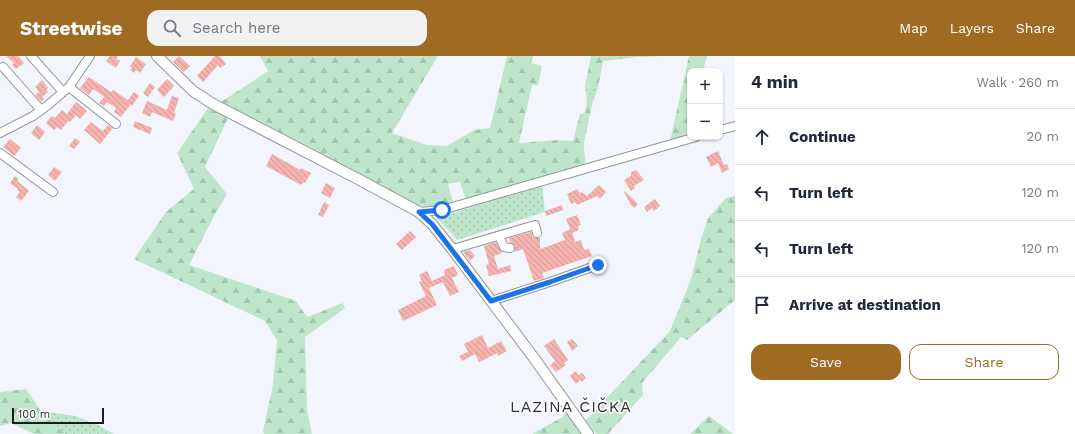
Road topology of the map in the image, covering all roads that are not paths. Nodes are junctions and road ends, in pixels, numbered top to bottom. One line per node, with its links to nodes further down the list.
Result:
1 (31, 56): 5 (street)
2 (90, 56): 5 (street)
3 (157, 56): 14 (main road)
4 (3, 67): 6 (street)
5 (66, 89): 6 (street); 7 (street)
6 (41, 110): 10 (street)
7 (116, 124)
8 (735, 126): 9 (street)
9 (723, 129)
10 (0, 133)
11 (687, 140): 14 (street)
12 (0, 153): 13 (street)
13 (53, 192)
14 (419, 212): 18 (main road)
15 (536, 233): 16 (street)
16 (499, 236): 17 (street); 18 (street)
17 (510, 248)
18 (453, 250): 20 (main road)
19 (598, 265): 20 (street)
20 (491, 301): 21 (main road)
21 (588, 434)

